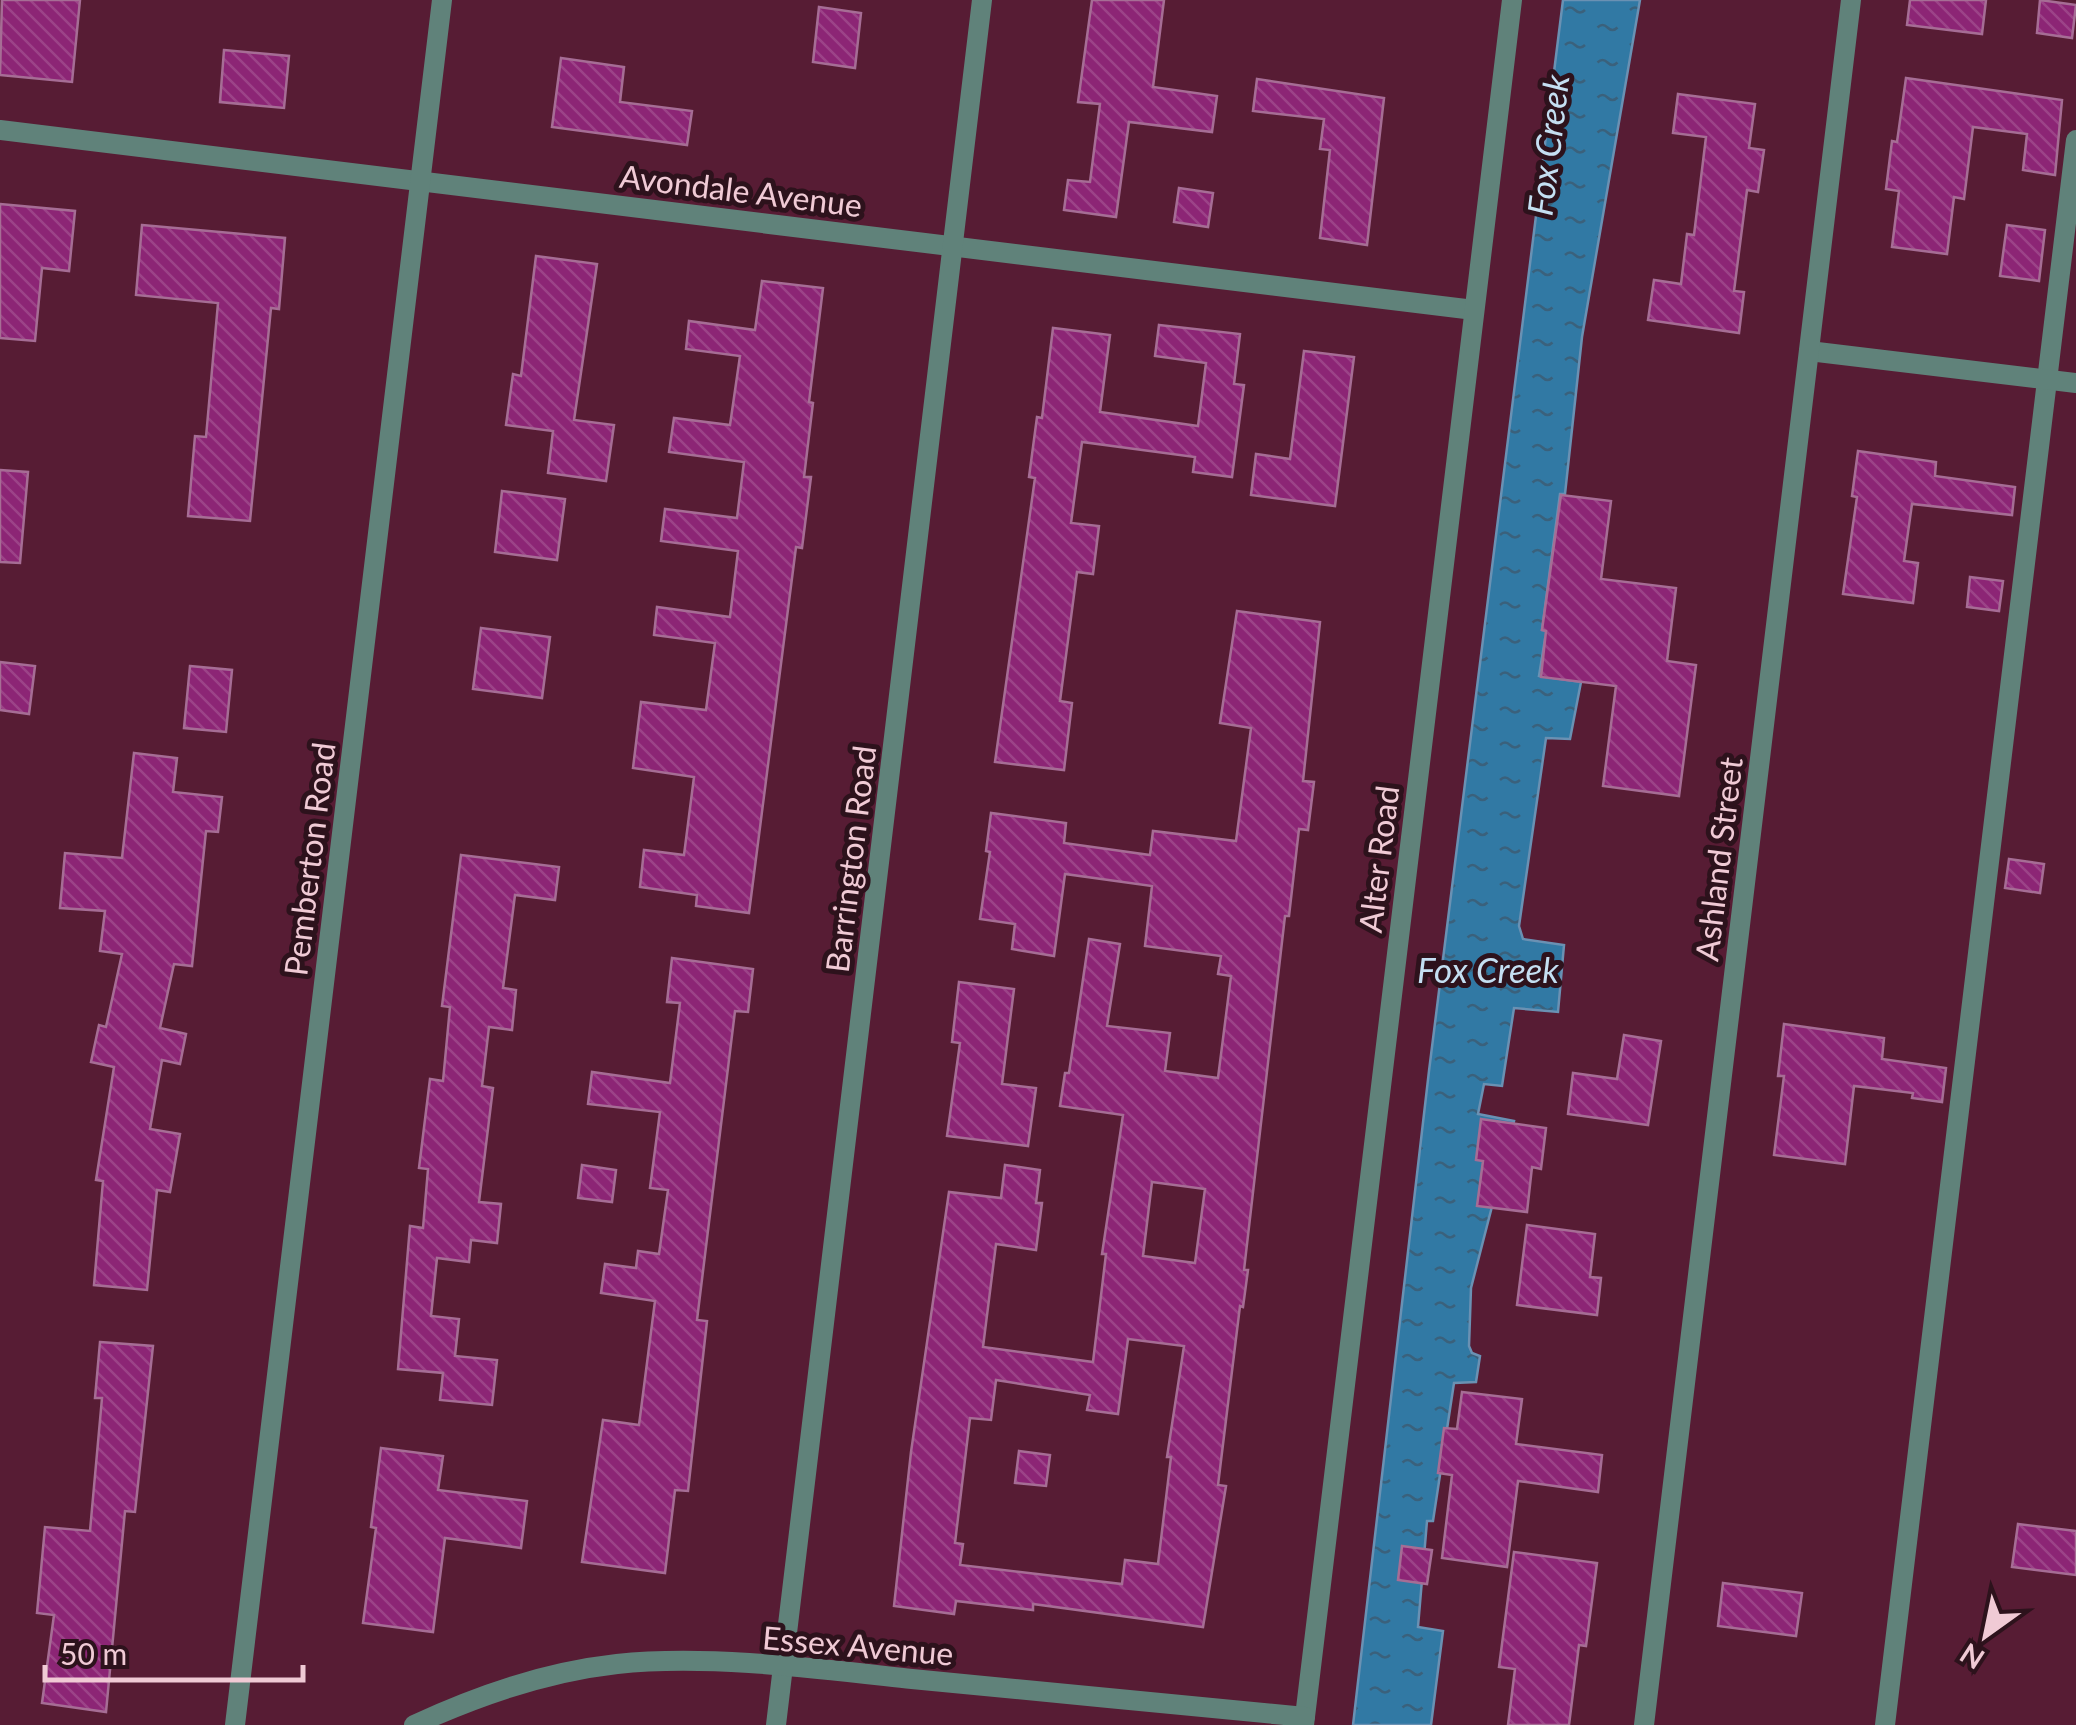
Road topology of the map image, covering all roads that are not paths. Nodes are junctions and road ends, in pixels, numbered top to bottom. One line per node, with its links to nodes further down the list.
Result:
1 (442, 0): 7 (street, Pemberton Road)
2 (982, 0): 8 (street, Barrington Road)
3 (1512, 0): 9 (street, Alter Road)
4 (1851, 0): 10 (street, Ashland Street)
5 (0, 130): 7 (street, Avondale Avenue)
6 (2076, 140): 11 (street)
7 (421, 182): 8 (street, Avondale Avenue); 15 (street, Pemberton Road)
8 (954, 246): 9 (street, Avondale Avenue); 13 (street, Barrington Road)
9 (1474, 310): 14 (street, Alter Road)
10 (1809, 350): 11 (street); 18 (street, Ashland Street)
11 (2047, 380): 12 (street); 19 (street)
12 (2076, 384)
13 (783, 1668): 14 (street, Essex Avenue); 16 (street, Essex Avenue); 17 (street, Barrington Road)
14 (1304, 1721)
15 (235, 1725)
16 (414, 1725)
17 (776, 1725)
18 (1644, 1725)
19 (1885, 1725)

